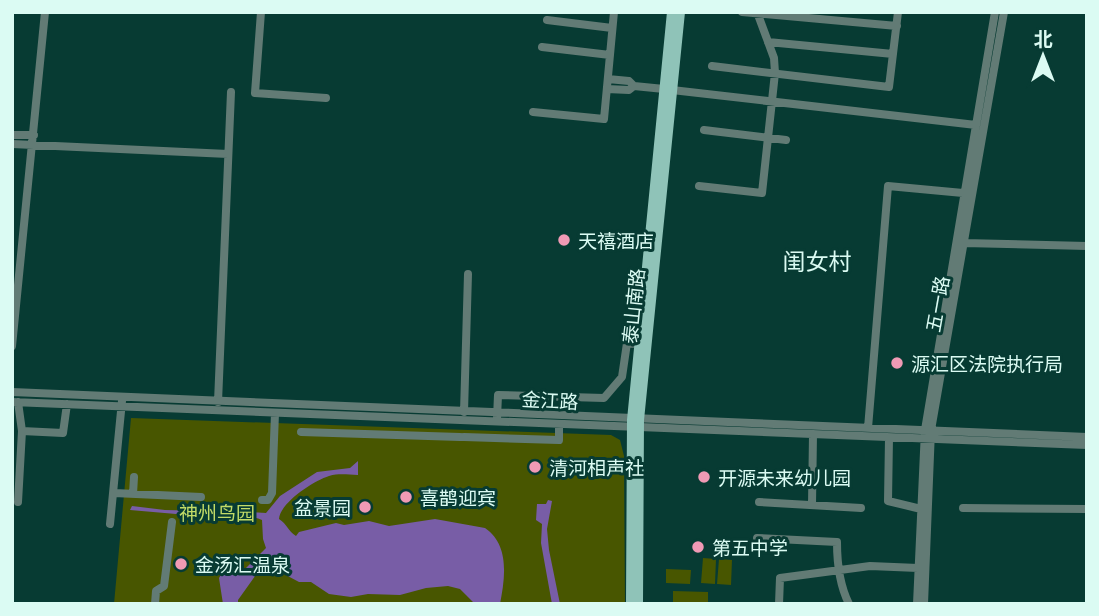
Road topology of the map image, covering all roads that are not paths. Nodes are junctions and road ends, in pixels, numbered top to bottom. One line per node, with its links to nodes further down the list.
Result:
1 (45, 12): 31 (street)
2 (261, 12): 23 (street)
3 (614, 12): 13 (street)
4 (672, 12): 21 (main road, 泰山南路)
5 (680, 12): 21 (main road, 泰山南路)
6 (742, 12): 10 (street)
7 (898, 12): 12 (street)
8 (995, 12): 27 (street, 五一路)
9 (1004, 12): 27 (street, 五一路)
10 (757, 13): 12 (street); 14 (street)
11 (548, 20): 13 (street)
12 (897, 26): 16 (street)
13 (612, 28): 17 (street)
14 (768, 42): 16 (street); 19 (street)
15 (542, 47): 17 (street)
16 (893, 54): 19 (street)
17 (610, 55): 20 (street)
18 (712, 66): 19 (street)
19 (775, 73): 24 (street)
20 (607, 84): 21 (street); 25 (street)
21 (668, 90): 24 (street); 39 (main road, 泰山南路)
22 (231, 92): 33 (street)
23 (326, 97)
24 (772, 103): 27 (street); 29 (street)
25 (533, 112)
26 (704, 130): 29 (street)
27 (978, 131): 35 (street, 五一路); 36 (street, 五一路)
28 (12, 135): 31 (street)
29 (768, 137): 30 (street); 34 (street)
30 (786, 139)
31 (33, 140): 32 (street); 33 (street); 41 (street)
32 (12, 144)
33 (228, 154): 45 (street)
34 (699, 186)
35 (963, 193): 54 (street); 58 (street, 五一路)
36 (964, 243): 37 (street); 58 (street, 五一路)
37 (1087, 246)
38 (468, 274): 49 (street)
39 (645, 315): 40 (main road, 泰山南路); 51 (main road, 泰山南路)
40 (639, 344): 50 (street); 51 (main road, 泰山南路)
41 (12, 346)
42 (12, 392): 44 (street, 金江路)
43 (15, 402): 46 (street, 金江路); 55 (street)
44 (122, 402): 45 (street, 金江路); 46 (street, 金江路); 47 (street, 金江路); 64 (street)
45 (218, 402): 48 (street, 金江路)
46 (67, 404): 55 (street)
47 (275, 412): 48 (street, 金江路); 67 (street)
48 (369, 412): 49 (street, 金江路); 50 (street, 金江路); 57 (street)
49 (464, 412): 50 (street, 金江路)
50 (497, 418): 51 (street, 金江路); 52 (street, 金江路)
51 (635, 424): 52 (street, 金江路); 53 (street, 金江路); 81 (main road, 泰山南路); 82 (main road, 泰山南路)
52 (559, 425): 57 (street)
53 (772, 428): 54 (street, 金江路); 59 (street, 金江路)
54 (868, 428): 58 (street, 金江路)
55 (22, 432): 68 (street)
56 (301, 432): 57 (street)
57 (368, 434)
58 (928, 434): 60 (street, 金江路); 61 (street, 金江路); 62 (street, 金江路); 73 (street, 五一路); 86 (street, 五一路)
59 (813, 435): 61 (street, 金江路); 70 (street)
60 (1087, 437)
61 (890, 438): 73 (street)
62 (1087, 445)
63 (134, 477): 65 (street)
64 (114, 493): 65 (street); 76 (street)
65 (133, 494): 66 (street)
66 (201, 497)
67 (261, 500)
68 (18, 502)
69 (759, 502): 70 (street)
70 (811, 505): 71 (street)
71 (861, 508)
72 (963, 508): 74 (street)
73 (921, 509): 78 (street, 五一路)
74 (1087, 509)
75 (172, 522): 80 (street)
76 (110, 524)
77 (757, 538): 79 (street)
78 (918, 568): 79 (street); 85 (street, 五一路)
79 (841, 570): 83 (street); 84 (street)
80 (155, 604)
81 (631, 604)
82 (638, 604)
83 (779, 604)
84 (849, 604)
85 (917, 604)
86 (924, 604)

